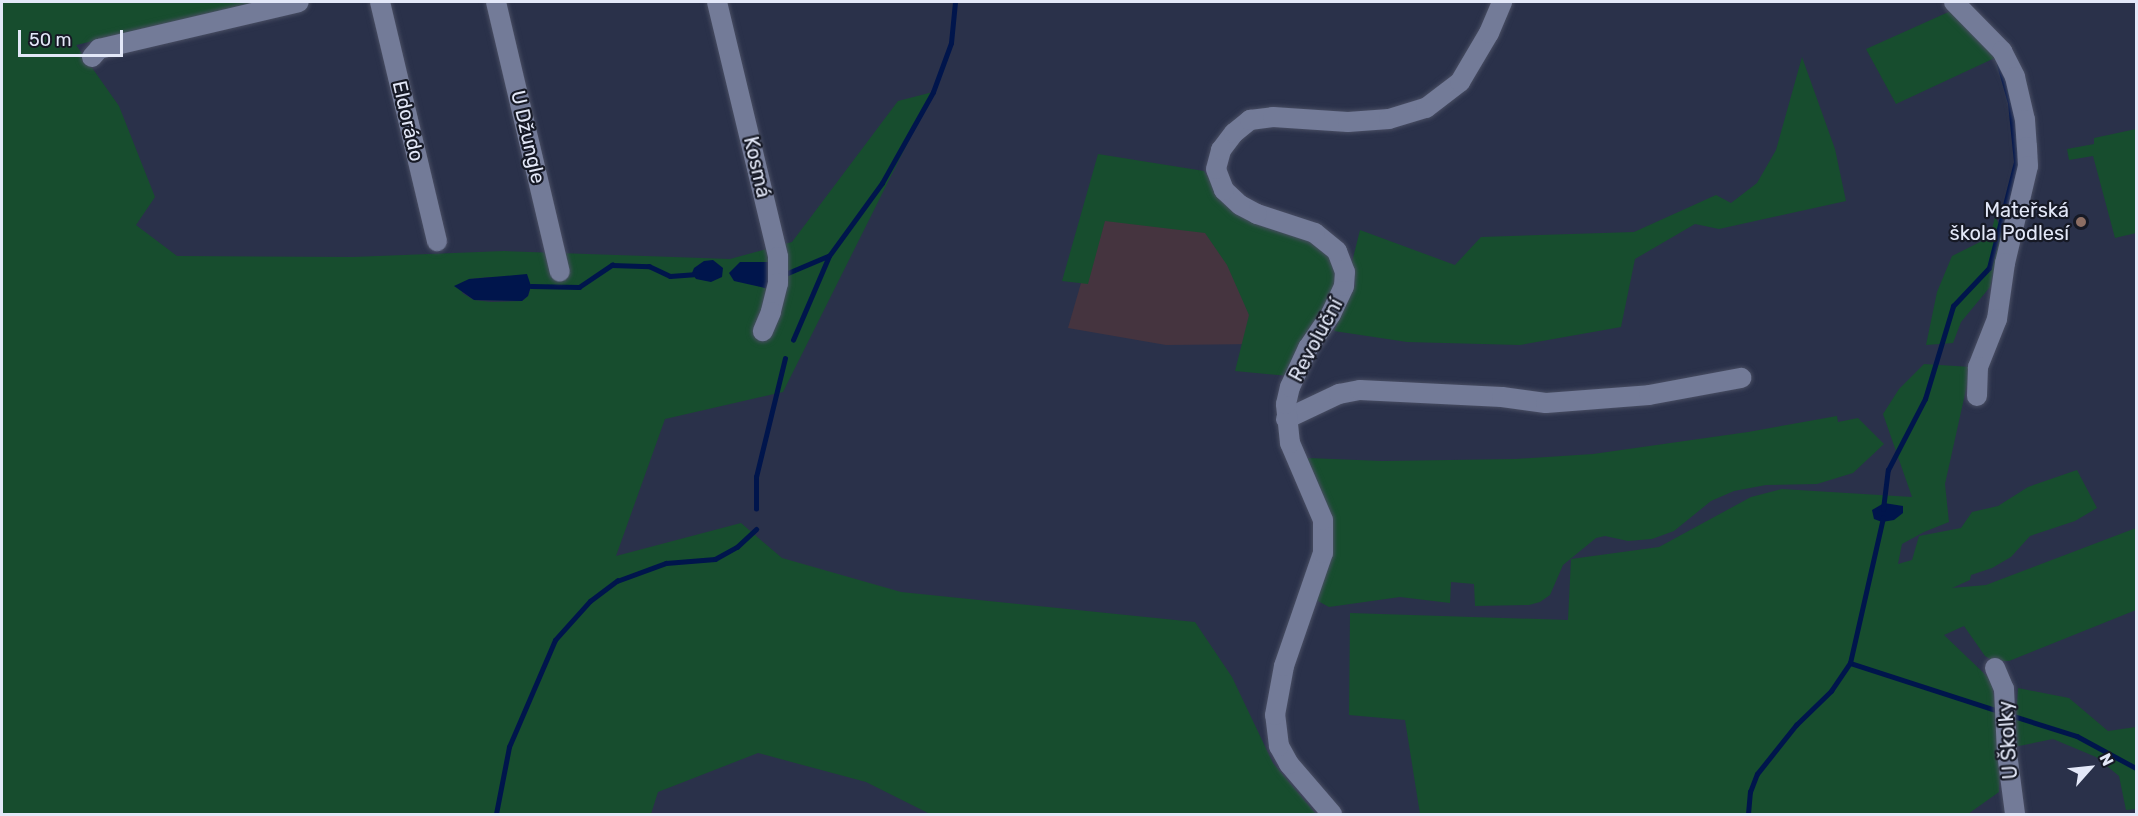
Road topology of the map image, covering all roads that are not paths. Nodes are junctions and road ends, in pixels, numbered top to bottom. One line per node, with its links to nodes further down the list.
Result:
1 (299, 2): 7 (street)
2 (380, 2): 8 (street, Eldorádo)
3 (496, 2): 9 (street, U Džungle)
4 (717, 2): 10 (street, Kosmá)
5 (1502, 2): 13 (street, Revoluční)
6 (1954, 2): 12 (street)
7 (92, 57)
8 (437, 241)
9 (560, 272)
10 (763, 332)
11 (1741, 378): 13 (street)
12 (1977, 396)
13 (1286, 419): 15 (street, Revoluční)
14 (1995, 668): 16 (street, U Školky)
15 (1332, 814)
16 (2015, 814)

